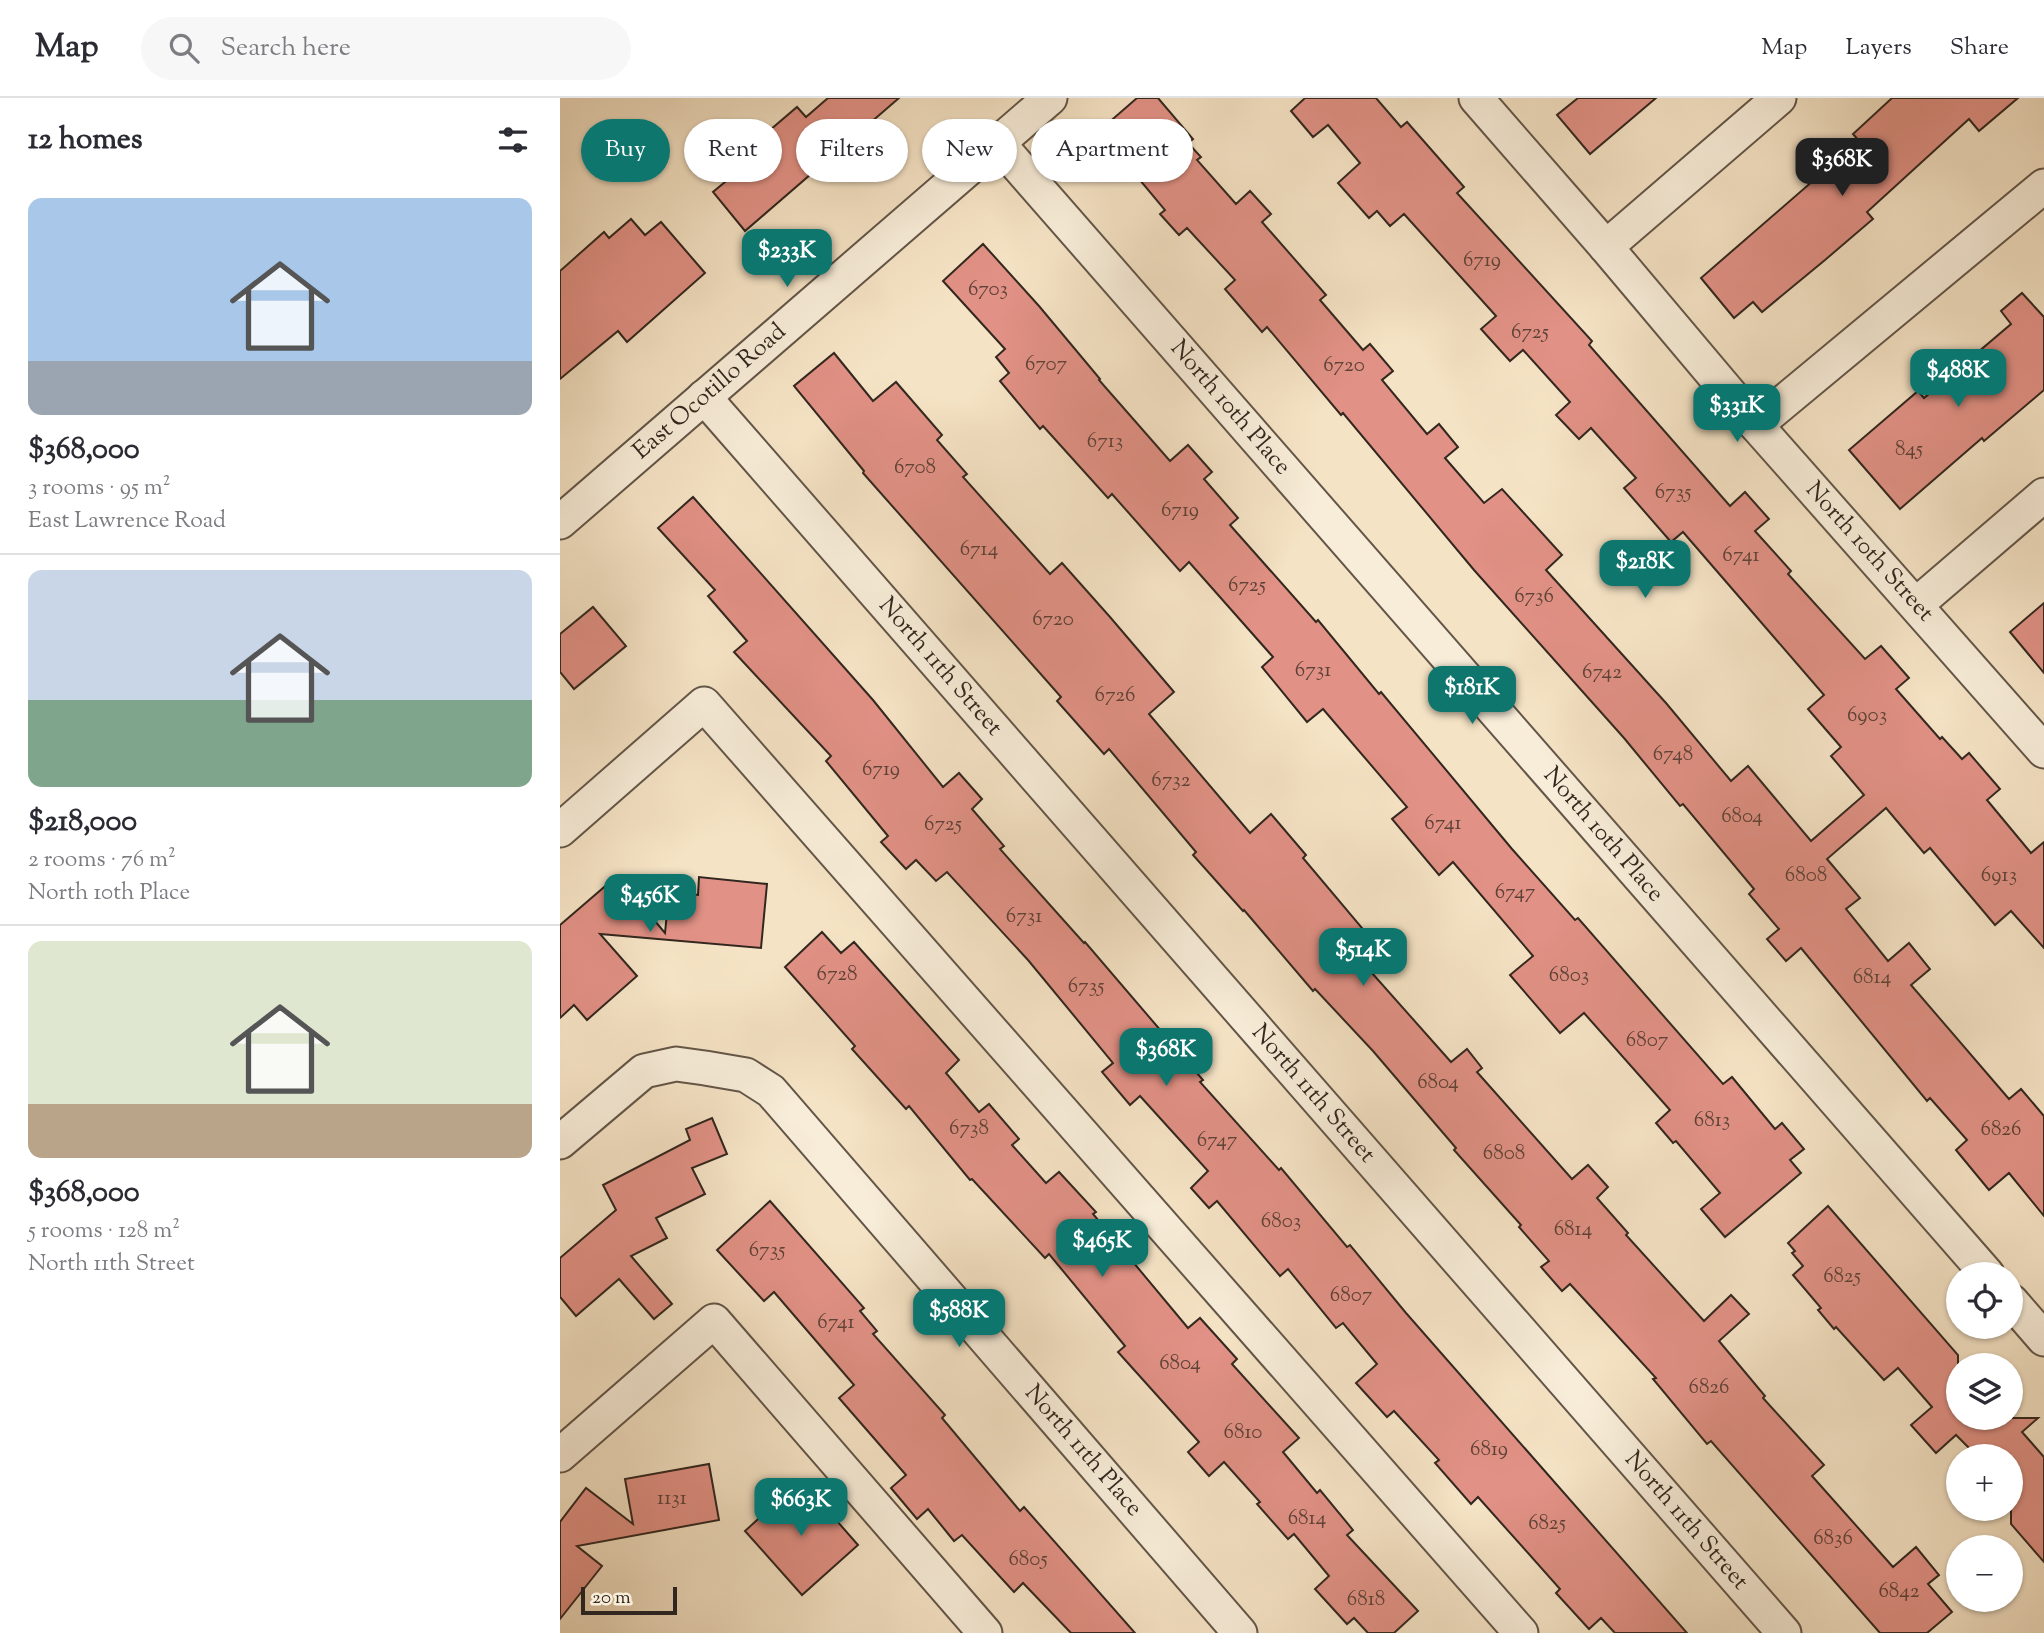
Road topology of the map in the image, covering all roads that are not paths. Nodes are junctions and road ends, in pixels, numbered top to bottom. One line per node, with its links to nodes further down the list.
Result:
1 (1050, 98): 4 (street, East Ocotillo Road)
2 (1476, 98): 8 (street, North 10th Street)
3 (1779, 98): 8 (street)
4 (1017, 127)
5 (1017, 165): 17 (street, North 10th Place)
6 (953, 182): 9 (street, East Ocotillo Road)
7 (2044, 186): 10 (street)
8 (1606, 247): 10 (street, North 10th Street)
9 (704, 397): 12 (street, East Ocotillo Road); 24 (street, North 11th Street)
10 (1756, 425): 13 (street, North 10th Street)
11 (2044, 495): 13 (street)
12 (560, 522)
13 (1917, 604): 14 (street, North 10th Street)
14 (2044, 751)
15 (560, 830): 23 (street)
16 (560, 1142): 22 (street, North 11th Place)
17 (1977, 1262)
18 (2023, 1315): 19 (street)
19 (2044, 1339)
20 (560, 1455): 21 (street)
21 (985, 1633)
22 (1240, 1633)
23 (1521, 1633)
24 (1784, 1633)

